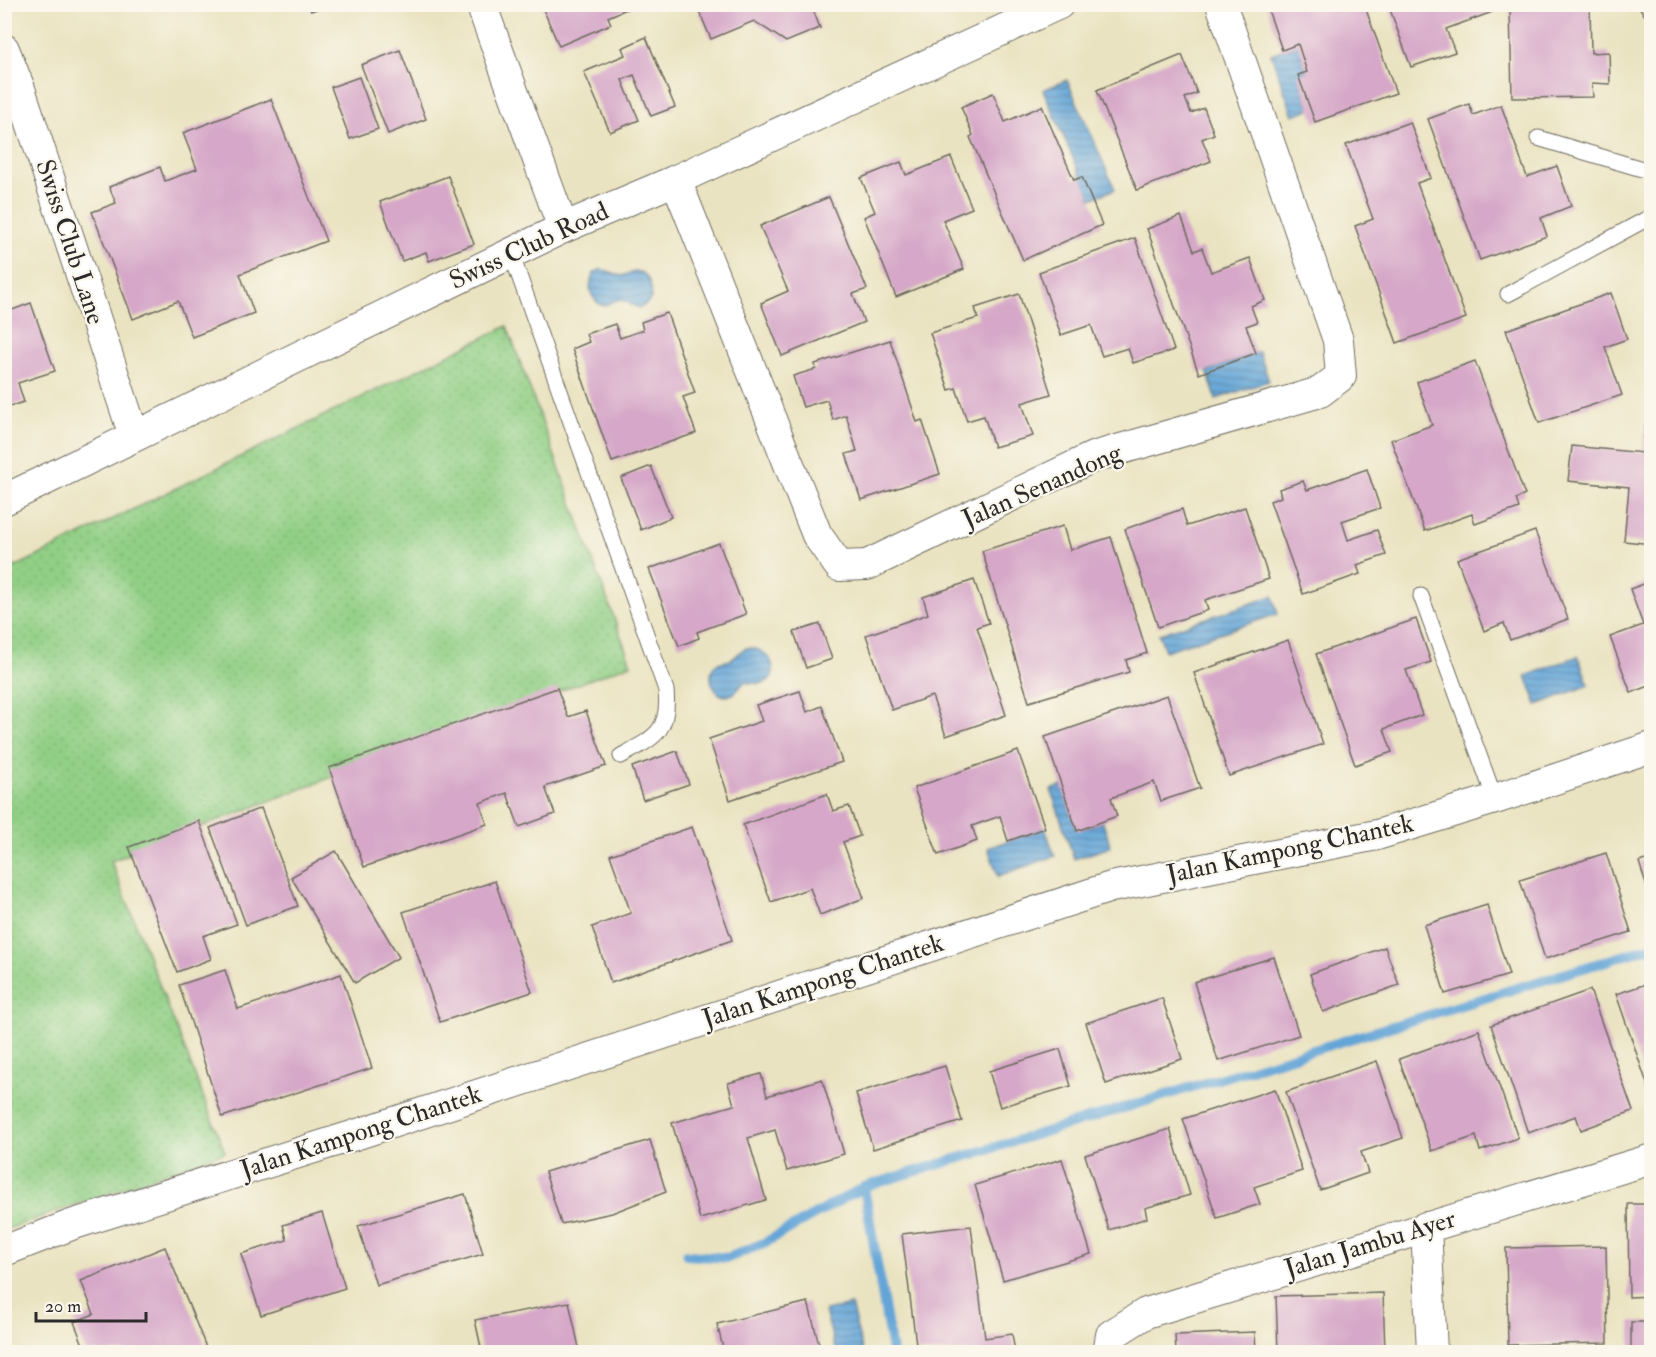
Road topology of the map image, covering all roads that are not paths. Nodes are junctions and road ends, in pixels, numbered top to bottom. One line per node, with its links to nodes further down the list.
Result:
1 (481, 4): 9 (street)
2 (1059, 4): 7 (street, Swiss Club Road)
3 (1221, 4): 7 (street, Jalan Senandong)
4 (4, 49): 12 (street, Swiss Club Lane)
5 (1538, 138): 6 (lane)
6 (1652, 172)
7 (676, 180): 9 (street, Swiss Club Road)
8 (1652, 216): 11 (lane)
9 (562, 228): 10 (street, Swiss Club Road)
10 (511, 253): 12 (street, Swiss Club Road); 16 (lane)
11 (1508, 294)
12 (135, 436): 13 (street, Swiss Club Road)
13 (4, 501)
14 (1421, 596): 17 (lane)
15 (1652, 747): 17 (street, Jalan Kampong Chantek)
16 (621, 756)
17 (1495, 799): 20 (street, Jalan Kampong Chantek)
18 (1652, 1159): 19 (street, Jalan Jambu Ayer)
19 (1426, 1227): 21 (street, Jalan Jambu Ayer); 22 (street)
20 (4, 1251)
21 (1108, 1353)
22 (1432, 1353)

